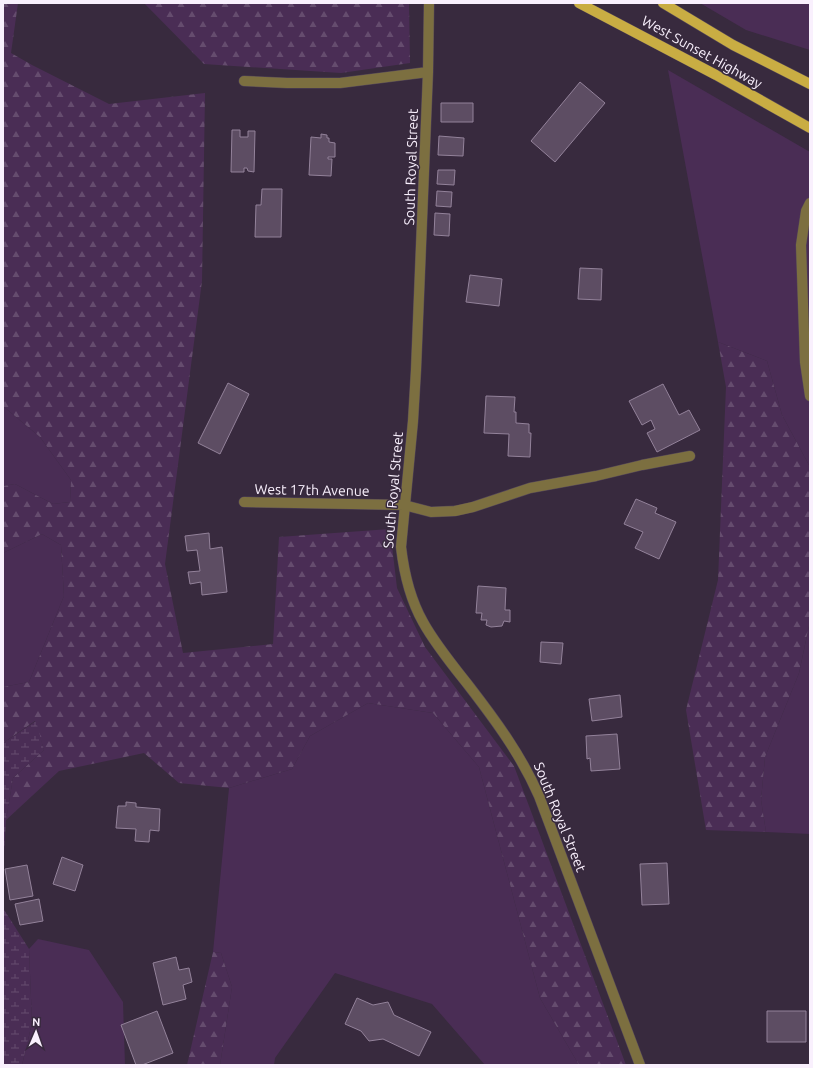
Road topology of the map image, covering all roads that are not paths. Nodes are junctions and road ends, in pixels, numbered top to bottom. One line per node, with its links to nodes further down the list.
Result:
1 (429, 3): 4 (street, South Royal Street)
2 (580, 3): 7 (main road, West Sunset Highway)
3 (663, 3): 6 (main road, West Sunset Highway)
4 (428, 72): 5 (street); 12 (street, South Royal Street)
5 (244, 81)
6 (810, 84)
7 (810, 128)
8 (810, 203): 9 (street)
9 (810, 396)
10 (690, 456): 12 (street, West 17th Avenue)
11 (244, 502): 12 (street, West 17th Avenue)
12 (404, 505): 13 (street, South Royal Street)
13 (640, 1065)

